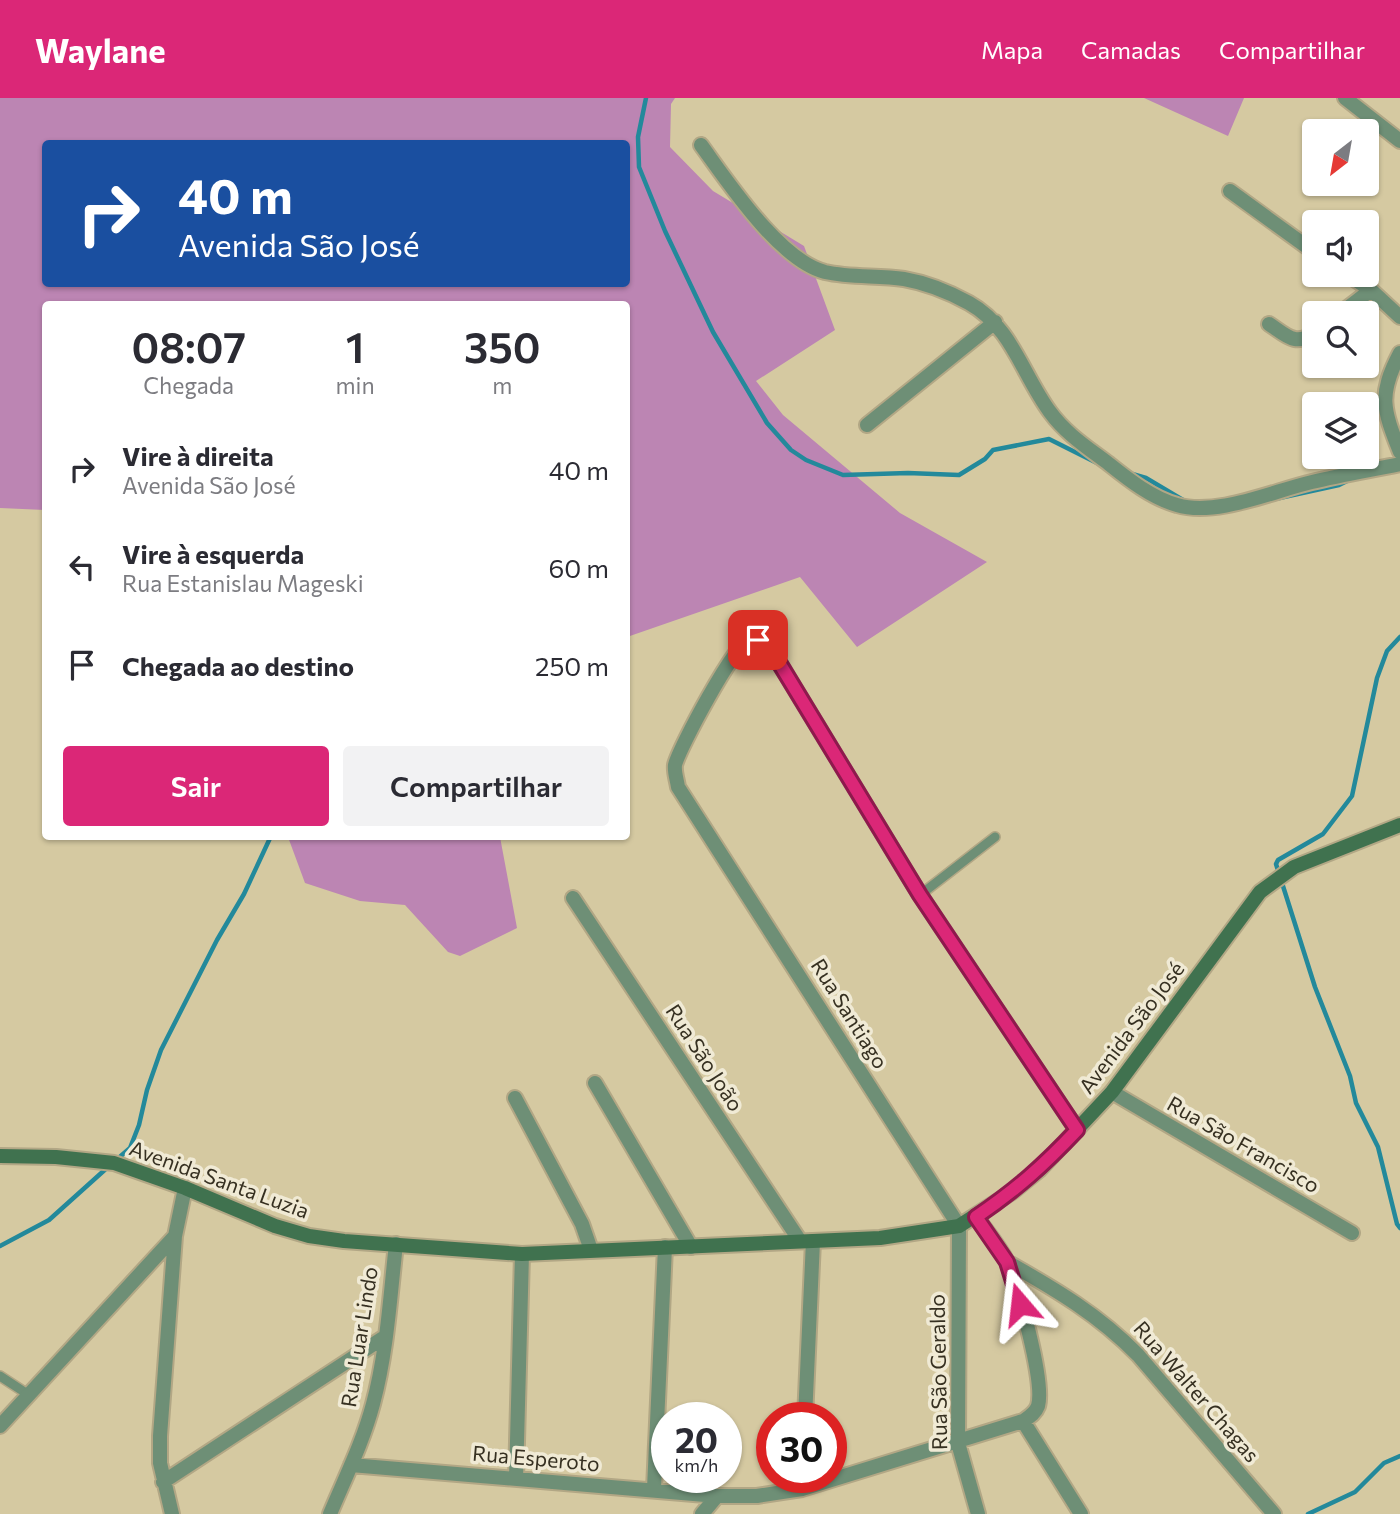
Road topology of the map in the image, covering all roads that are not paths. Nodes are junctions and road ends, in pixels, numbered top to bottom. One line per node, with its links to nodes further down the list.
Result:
1 (1345, 98): 2 (street)
2 (1400, 141)
3 (701, 145): 10 (street)
4 (1230, 191): 5 (street)
5 (1302, 243)
6 (1366, 287): 7 (street)
7 (1371, 290): 8 (street); 9 (street)
8 (1357, 301)
9 (1400, 317)
10 (995, 321): 14 (street); 16 (street)
11 (1269, 324): 12 (street)
12 (1302, 340)
13 (1400, 353): 15 (street)
14 (867, 425)
15 (1400, 452)
16 (1400, 464)
17 (1400, 825): 22 (street, Avenida São José)
18 (995, 837): 19 (lane)
19 (920, 895): 24 (street); 28 (street, Rua Santiago)
20 (573, 898): 31 (street, Rua São João)
21 (595, 1083): 34 (street)
22 (1112, 1092): 24 (street, Avenida São José); 29 (street, Rua São Francisco)
23 (515, 1098): 35 (street)
24 (1077, 1130): 27 (street, Avenida São José)
25 (0, 1156): 26 (street, Avenida Santa Luzia)
26 (185, 1188): 30 (street); 32 (street, Avenida Santa Luzia)
27 (976, 1217): 28 (street, Avenida São José); 37 (street)
28 (959, 1226): 31 (street, Avenida São José); 45 (street, Rua São Geraldo)
29 (1352, 1233)
30 (175, 1236): 40 (street); 49 (street)
31 (806, 1241): 34 (street, Avenida São José); 42 (street)
32 (396, 1244): 36 (street, Avenida Santa Luzia); 38 (street, Rua Luar Lindo)
33 (666, 1247): 34 (street, Avenida São José); 35 (street, Avenida São José); 41 (street)
34 (691, 1247)
35 (591, 1250): 36 (street, Avenida Santa Luzia)
36 (522, 1254): 48 (street)
37 (1007, 1262): 43 (street); 59 (street, Rua Walter Chagas)
38 (386, 1336): 46 (street, Rua Luar Lindo); 49 (street)
39 (0, 1377): 40 (lane)
40 (29, 1395): 44 (street)
41 (658, 1402)
42 (805, 1402)
43 (1023, 1421): 45 (street, Rua Esperoto); 58 (street)
44 (0, 1426)
45 (958, 1443): 47 (street, Rua Esperoto); 57 (street, Rua São Geraldo)
46 (351, 1465): 48 (street, Rua Esperoto); 55 (street, Rua Luar Lindo)
47 (847, 1471)
48 (516, 1479): 50 (street, Rua Esperoto)
49 (163, 1482): 54 (street)
50 (651, 1489)
51 (690, 1493): 53 (street, Rua Esperoto)
52 (767, 1493): 53 (street, Rua Esperoto)
53 (717, 1496): 56 (street)
54 (172, 1514)
55 (330, 1514)
56 (702, 1514)
57 (978, 1514)
58 (1081, 1514)
59 (1274, 1514)

